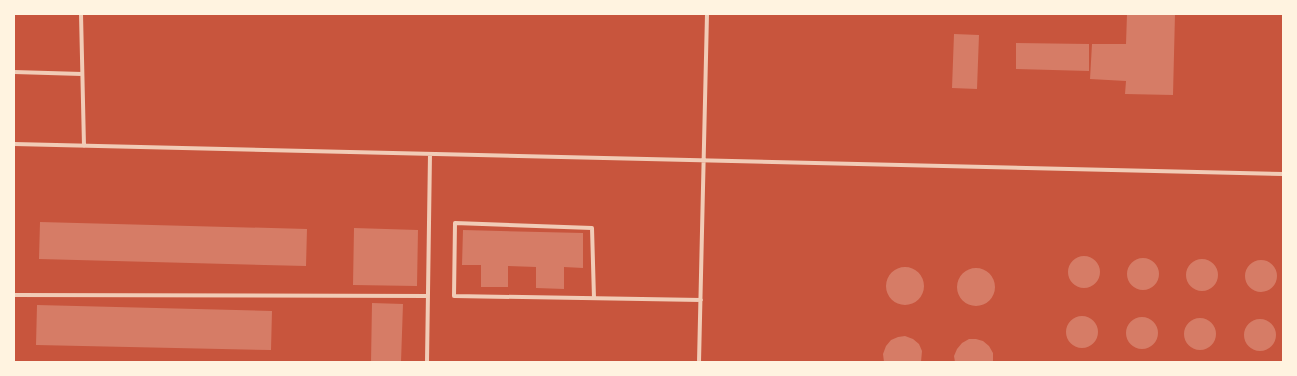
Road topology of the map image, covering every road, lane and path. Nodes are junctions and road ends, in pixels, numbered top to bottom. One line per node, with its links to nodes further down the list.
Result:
1 (82, 14): 4 (lane)
2 (707, 14): 8 (lane)
3 (14, 72): 4 (lane)
4 (82, 74): 6 (lane)
5 (14, 144): 6 (lane)
6 (84, 146): 7 (lane)
7 (430, 154): 8 (lane); 11 (lane)
8 (704, 160): 9 (lane); 13 (lane)
9 (1283, 174)
10 (14, 295): 11 (lane)
11 (428, 296): 14 (lane)
12 (594, 298): 12 (lane); 13 (lane)
13 (701, 300): 15 (lane)
14 (427, 362)
15 (699, 362)

